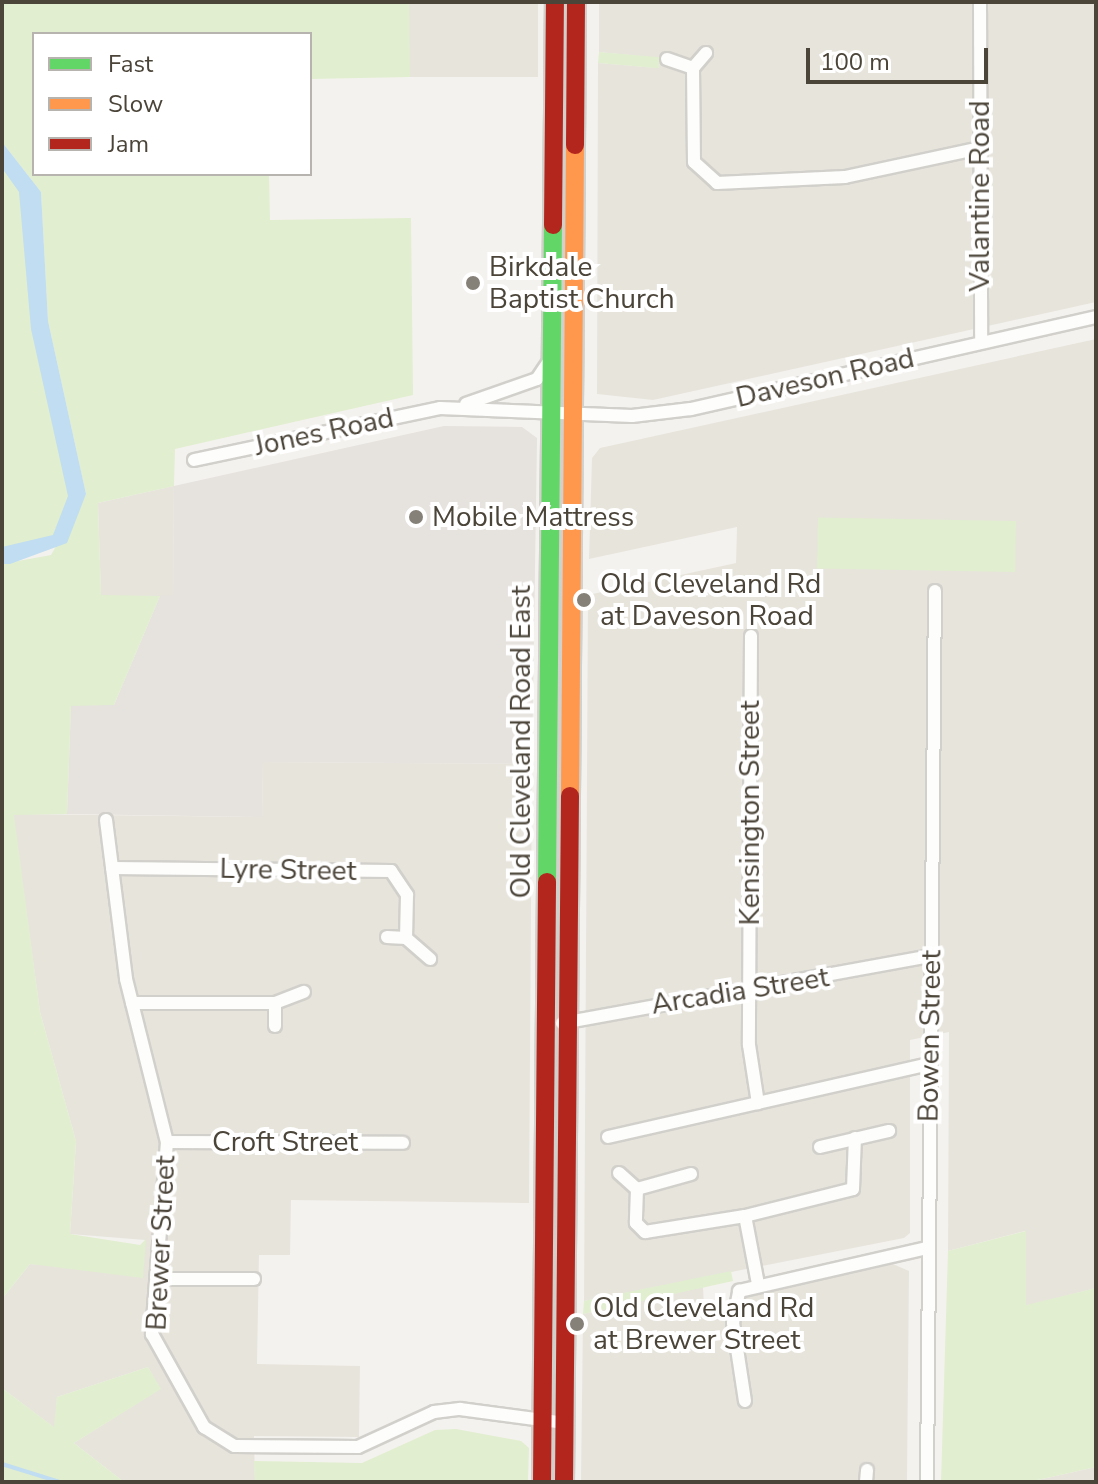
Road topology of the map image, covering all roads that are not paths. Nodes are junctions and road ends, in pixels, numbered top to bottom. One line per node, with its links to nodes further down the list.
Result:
1 (555, 2): 10 (main road, Old Cleveland Road East)
2 (576, 2): 13 (main road, Old Cleveland Road East)
3 (980, 2): 7 (street, Valantine Road)
4 (706, 53): 6 (street)
5 (667, 59): 6 (street)
6 (693, 68): 7 (street)
7 (980, 148): 9 (street, Valantine Road)
8 (1096, 317): 9 (street, Daveson Road)
9 (981, 342): 13 (street, Daveson Road)
10 (552, 351): 11 (street, Jones Road); 12 (main road, Old Cleveland Road East)
11 (455, 407): 12 (street, Jones Road); 14 (street, Jones Road)
12 (551, 410): 13 (street, Daveson Road); 27 (main road, Old Cleveland Road East)
13 (572, 413): 28 (main road, Old Cleveland Road East)
14 (194, 460)
15 (935, 591): 21 (street, Bowen Street)
16 (751, 636): 23 (street, Kensington Street)
17 (106, 820): 18 (street, Brewer Street)
18 (112, 868): 20 (street, Lyre Street); 25 (street, Brewer Street)
19 (387, 937): 20 (street)
20 (406, 938): 22 (street)
21 (932, 956): 23 (street, Arcadia Street); 30 (street, Bowen Street)
22 (430, 959)
23 (751, 990): 28 (street, Arcadia Street); 31 (street, Kensington Street)
24 (304, 992): 26 (street)
25 (132, 1003): 26 (street); 35 (street, Brewer Street)
26 (275, 1003): 29 (street)
27 (547, 1023): 28 (street, Arcadia Street); 47 (main road, Old Cleveland Road East)
28 (568, 1023): 48 (main road, Old Cleveland Road East)
29 (275, 1026)
30 (930, 1064): 31 (street); 42 (street, Bowen Street)
31 (758, 1103): 33 (street)
32 (889, 1131): 34 (street)
33 (608, 1137)
34 (855, 1138): 37 (street); 41 (street)
35 (167, 1142): 36 (street, Croft Street); 43 (street, Brewer Street)
36 (403, 1143)
37 (820, 1147)
38 (619, 1173): 40 (street)
39 (691, 1174): 40 (street)
40 (637, 1189): 41 (street)
41 (745, 1216): 45 (street)
42 (927, 1248): 45 (street); 51 (street, Bowen Street)
43 (157, 1279): 44 (street); 47 (street, Brewer Street)
44 (254, 1279)
45 (758, 1284): 46 (street)
46 (745, 1401)
47 (543, 1420): 48 (street, Brewer Street); 49 (main road, Old Cleveland Road East)
48 (565, 1423): 50 (main road, Old Cleveland Road East)
49 (542, 1482)
50 (564, 1482)
51 (927, 1482)

